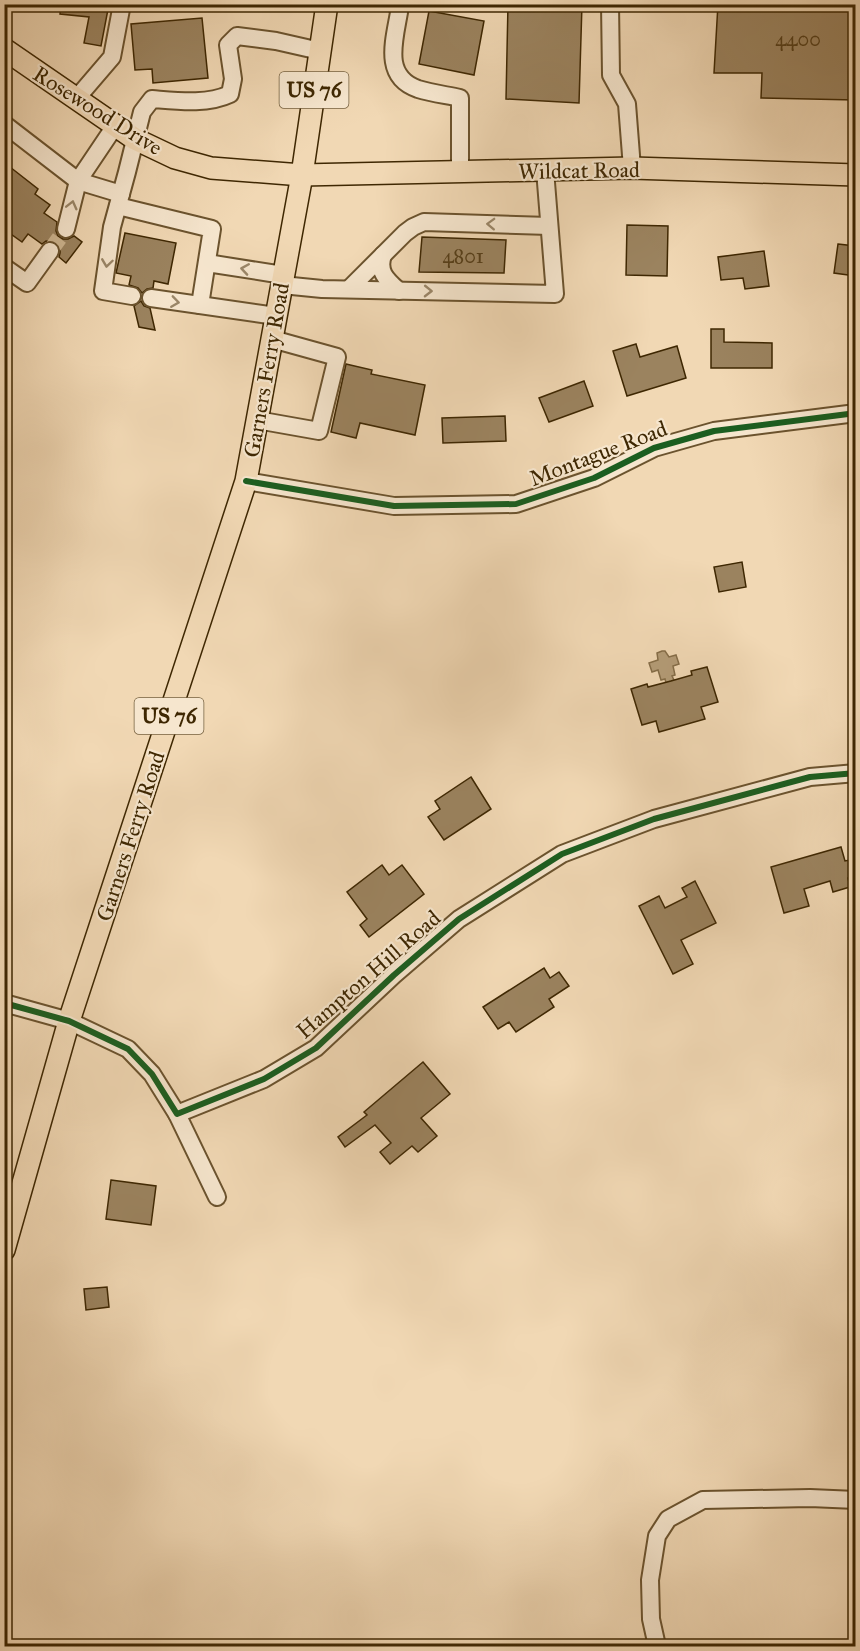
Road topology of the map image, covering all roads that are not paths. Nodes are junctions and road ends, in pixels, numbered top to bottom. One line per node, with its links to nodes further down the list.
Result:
1 (122, 4): 7 (street)
2 (327, 4): 5 (main road, US 76)
3 (394, 4): 13 (street)
4 (610, 4): 11 (street)
5 (320, 51): 10 (street); 14 (main road, US 76)
6 (7, 56): 7 (main road, Rosewood Drive)
7 (75, 99): 9 (main road, Rosewood Drive)
8 (4, 124): 16 (street)
9 (115, 126): 10 (main road, Rosewood Drive); 16 (street)
10 (135, 139): 14 (main road, Rosewood Drive); 17 (street)
11 (632, 168): 12 (main road, Wildcat Road); 15 (main road, Wildcat Road)
12 (545, 170): 13 (main road, Wildcat Road); 18 (street)
13 (460, 172): 14 (main road, Wildcat Road)
14 (302, 175): 24 (main road, Garners Ferry Road / US 76)
15 (855, 175)
16 (78, 180): 17 (street); 19 (street, one-way to 16)
17 (119, 200): 22 (street); 27 (street, one-way to 27)
18 (549, 226): 21 (street, one-way to 21); 26 (street, one-way to 18)
19 (66, 229)
20 (50, 251): 23 (street)
21 (383, 255): 25 (street); 26 (street)
22 (207, 263): 24 (street, one-way to 22); 29 (street)
23 (4, 267)
24 (283, 280): 25 (street); 30 (main road, Garners Ferry Road / US 76)
25 (349, 290): 26 (street)
26 (399, 291)
27 (132, 296)
28 (151, 298): 29 (street, one-way to 29)
29 (200, 305): 30 (street)
30 (276, 316): 31 (main road, Garners Ferry Road / US 76)
31 (272, 339): 33 (main road, Garners Ferry Road / US 76); 33 (street)
32 (855, 413): 34 (street, Montague Road)
33 (257, 420): 34 (main road, Garners Ferry Road / US 76)
34 (246, 481): 37 (main road, Garners Ferry Road / US 76)
35 (855, 773): 38 (street, Hampton Hill Road)
36 (4, 1003): 37 (street)
37 (69, 1022): 38 (street); 40 (main road, Garners Ferry Road / US 76)
38 (177, 1114): 39 (street)
39 (217, 1197)
40 (4, 1250)
41 (855, 1500): 42 (street)
42 (657, 1647)

